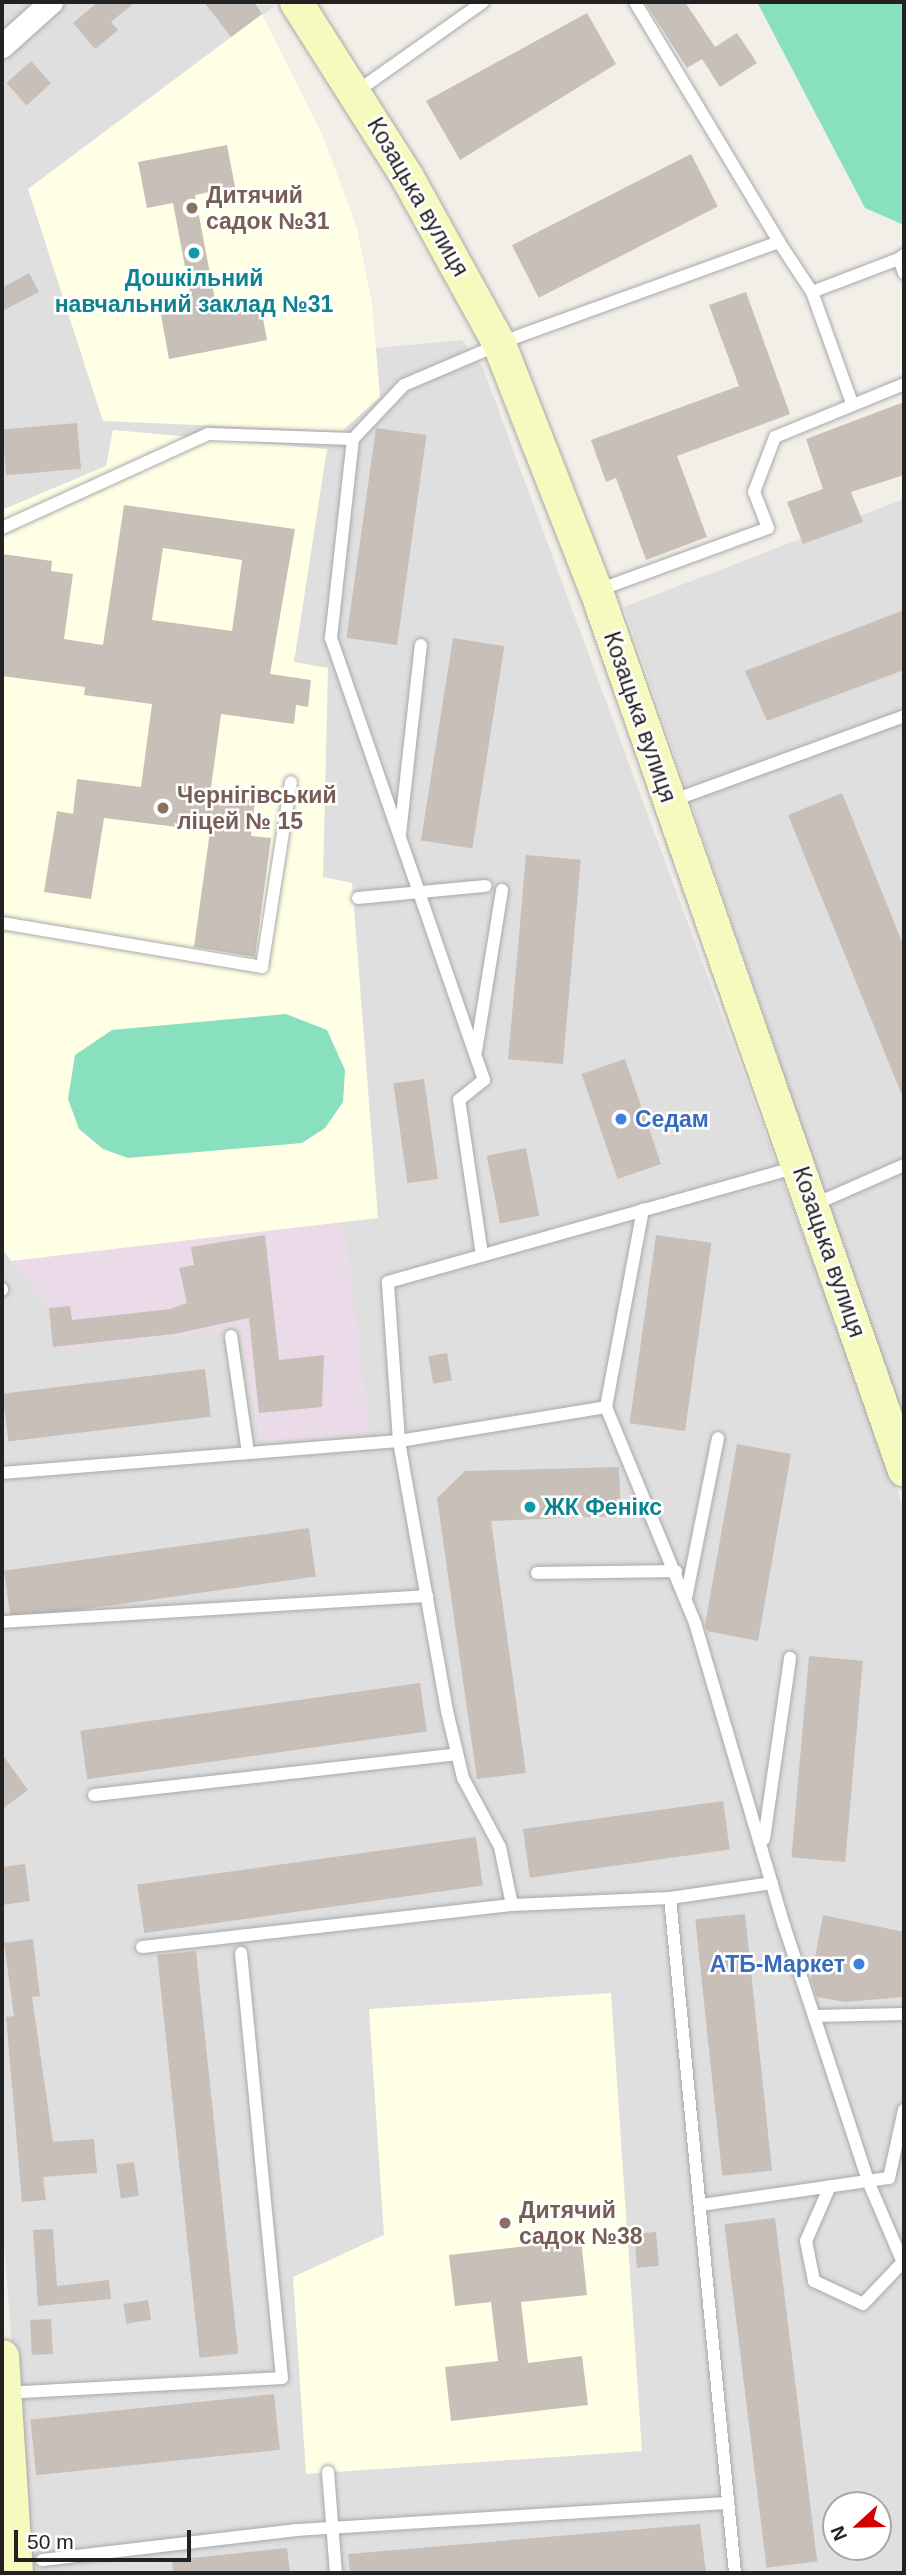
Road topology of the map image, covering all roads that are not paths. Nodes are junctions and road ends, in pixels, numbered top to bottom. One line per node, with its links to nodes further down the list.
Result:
1 (51, 2): 5 (street)
2 (296, 2): 6 (main road, Козацька вулиця)
3 (484, 2): 6 (lane)
4 (635, 2): 7 (lane)
5 (2, 46)
6 (356, 92): 11 (main road, Козацька вулиця)
7 (779, 242): 10 (lane); 11 (lane)
8 (901, 257): 9 (lane); 10 (lane)
9 (904, 272)
10 (811, 292): 13 (lane)
11 (499, 344): 14 (lane); 16 (main road, Козацька вулиця)
12 (904, 384): 13 (lane)
13 (852, 403): 16 (lane)
14 (353, 439): 15 (lane); 21 (lane)
15 (2, 528)
16 (596, 591): 20 (main road, Козацька вулиця)
17 (421, 645): 21 (lane)
18 (904, 716): 20 (lane)
19 (290, 782): 26 (lane)
20 (670, 802): 29 (main road, Козацька вулиця)
21 (400, 838): 24 (lane)
22 (485, 886): 24 (lane)
23 (502, 890): 27 (lane)
24 (419, 892): 25 (lane); 27 (lane)
25 (358, 898)
26 (2, 923)
27 (475, 1055): 32 (lane)
28 (904, 1165): 30 (lane)
29 (799, 1166): 30 (main road, Козацька вулиця); 31 (lane)
30 (813, 1205): 38 (main road, Козацька вулиця)
31 (643, 1209): 32 (lane); 34 (lane)
32 (482, 1255): 36 (lane)
33 (231, 1336): 37 (lane)
34 (606, 1408): 36 (lane); 40 (lane)
35 (718, 1438): 43 (lane)
36 (399, 1441): 37 (lane); 42 (lane)
37 (248, 1453): 39 (lane)
38 (904, 1470)
39 (2, 1473)
40 (676, 1571): 41 (lane); 43 (lane)
41 (537, 1573)
42 (427, 1596): 44 (lane); 46 (lane)
43 (685, 1598): 48 (lane)
44 (2, 1622)
45 (790, 1658): 48 (lane)
46 (457, 1754): 47 (lane); 51 (lane)
47 (94, 1795)
48 (763, 1847): 49 (lane)
49 (772, 1883): 50 (lane); 55 (lane)
50 (670, 1898): 51 (lane); 59 (lane)
51 (512, 1905): 52 (lane)
52 (142, 1947)
53 (241, 1953): 63 (lane)
54 (904, 2014): 55 (lane)
55 (814, 2016): 57 (lane)
56 (904, 2109): 57 (lane)
57 (868, 2181): 58 (lane); 60 (lane)
58 (830, 2186): 59 (lane); 61 (lane)
59 (701, 2205): 66 (lane)
60 (898, 2237): 61 (lane)
61 (904, 2263)
62 (2, 2356): 63 (main road)
63 (5, 2393): 64 (main road)
64 (4, 2443): 68 (main road)
65 (328, 2472): 67 (lane)
66 (728, 2503): 67 (lane); 70 (lane)
67 (333, 2527): 68 (lane); 69 (lane)
68 (29, 2567)
69 (336, 2573)
70 (735, 2573)

